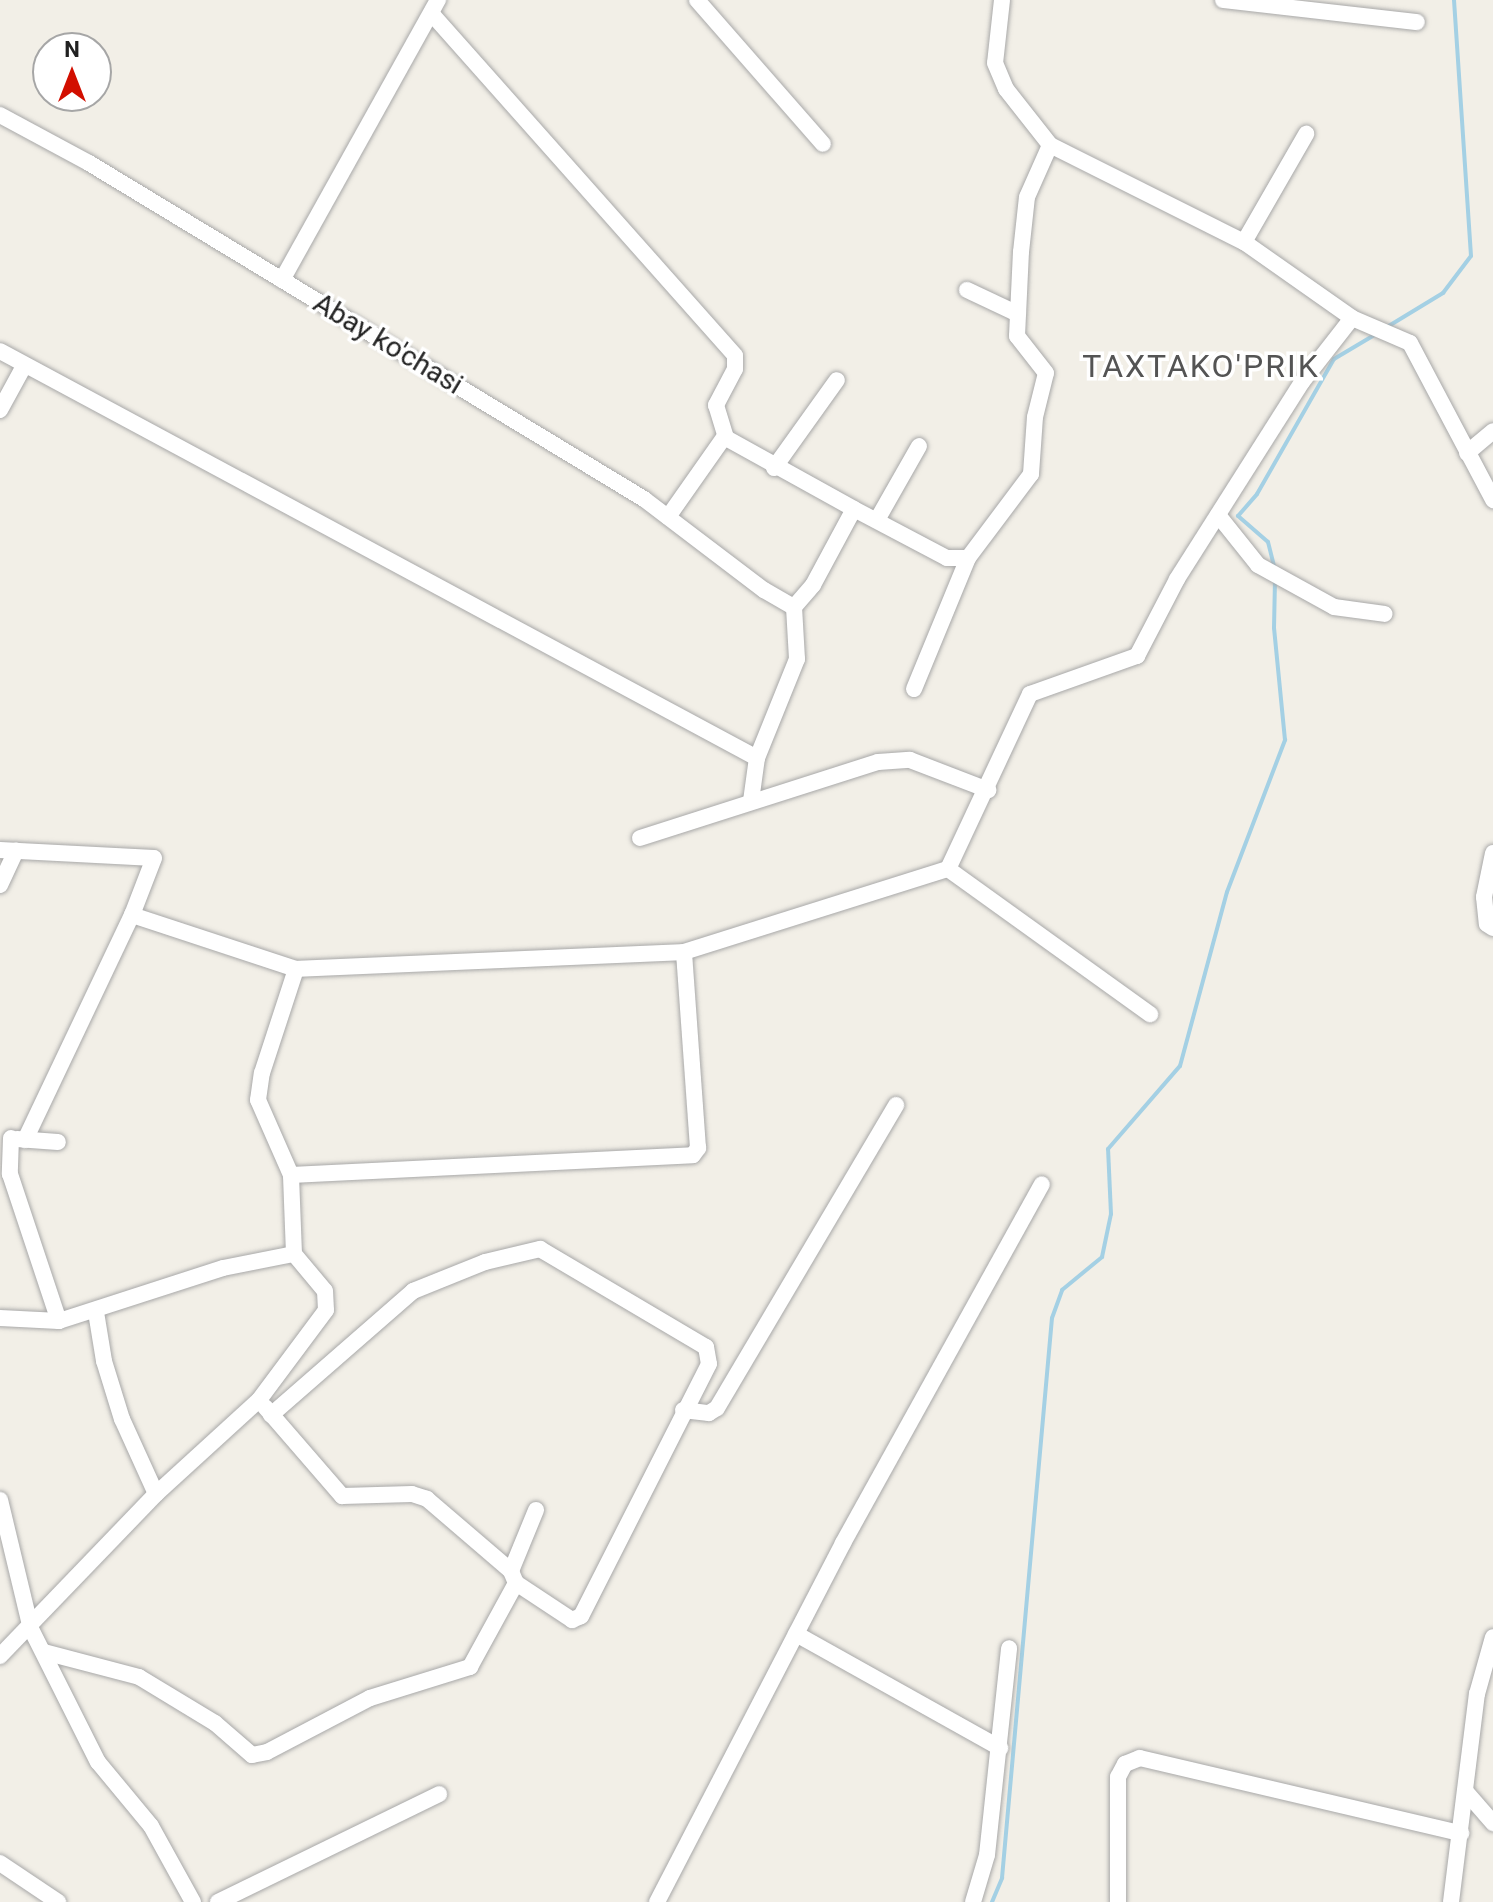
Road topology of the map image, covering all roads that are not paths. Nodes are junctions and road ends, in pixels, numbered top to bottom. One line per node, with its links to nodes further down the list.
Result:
1 (697, 0): 8 (street)
2 (1002, 0): 9 (street)
3 (1223, 0): 5 (street)
4 (434, 6): 11 (street); 20 (street)
5 (1417, 22)
6 (0, 115): 11 (street, Abay ko'chasi)
7 (1306, 134): 10 (street)
8 (823, 144)
9 (1050, 145): 10 (street); 13 (street)
10 (1244, 242): 14 (street)
11 (282, 280): 27 (street, Abay ko'chasi)
12 (967, 290): 13 (street)
13 (1018, 314): 29 (street)
14 (1358, 320): 22 (street); 26 (street)
15 (0, 351): 16 (street)
16 (24, 366): 18 (street); 33 (street)
17 (837, 380): 23 (street)
18 (0, 410)
19 (1493, 431): 22 (street)
20 (725, 436): 23 (street); 27 (street)
21 (919, 446): 28 (street)
22 (1467, 453): 24 (street)
23 (774, 468): 25 (street)
24 (1493, 500)
25 (854, 509): 28 (street); 30 (street)
26 (1218, 515): 31 (street); 34 (street)
27 (668, 517): 30 (street, Abay ko'chasi)
28 (877, 520): 29 (street)
29 (968, 558): 32 (street)
30 (794, 607): 33 (street)
31 (1385, 614)
32 (914, 689)
33 (757, 758): 35 (street)
34 (988, 790): 35 (street); 39 (street)
35 (751, 801): 36 (street)
36 (640, 838)
37 (8, 851): 40 (street); 41 (street)
38 (1493, 853): 42 (street)
39 (948, 869): 43 (street); 45 (street)
40 (0, 885)
41 (132, 915): 44 (street); 47 (street)
42 (1493, 928)
43 (684, 952): 44 (street); 49 (street)
44 (296, 969): 49 (street)
45 (1150, 1014)
46 (896, 1105): 56 (street)
47 (12, 1138): 48 (street); 54 (street)
48 (58, 1142)
49 (291, 1175): 51 (street)
50 (1042, 1184): 63 (street)
51 (294, 1254): 52 (street); 55 (street)
52 (96, 1312): 54 (street); 58 (street)
53 (0, 1318): 54 (street)
54 (59, 1321)
55 (259, 1400): 57 (street); 58 (street)
56 (683, 1410): 57 (street); 61 (street)
57 (271, 1415): 61 (street)
58 (156, 1494): 62 (street)
59 (0, 1500): 62 (street)
60 (536, 1510): 61 (street)
61 (514, 1577): 66 (street)
62 (31, 1629): 66 (street); 67 (street)
63 (796, 1634): 70 (street); 79 (street)
64 (1493, 1637): 69 (street)
65 (1009, 1648): 70 (street)
66 (44, 1652): 77 (street)
67 (0, 1656)
68 (1493, 1682): 69 (street)
69 (1477, 1694): 71 (street)
70 (1000, 1748): 80 (street)
71 (1467, 1793): 73 (street); 74 (street)
72 (439, 1794): 78 (street)
73 (1493, 1823)
74 (1461, 1833): 81 (street); 82 (street)
75 (0, 1863): 76 (street)
76 (58, 1902)
77 (193, 1902)
78 (218, 1902)
79 (657, 1902)
80 (973, 1902)
81 (1118, 1902)
82 (1451, 1902)

